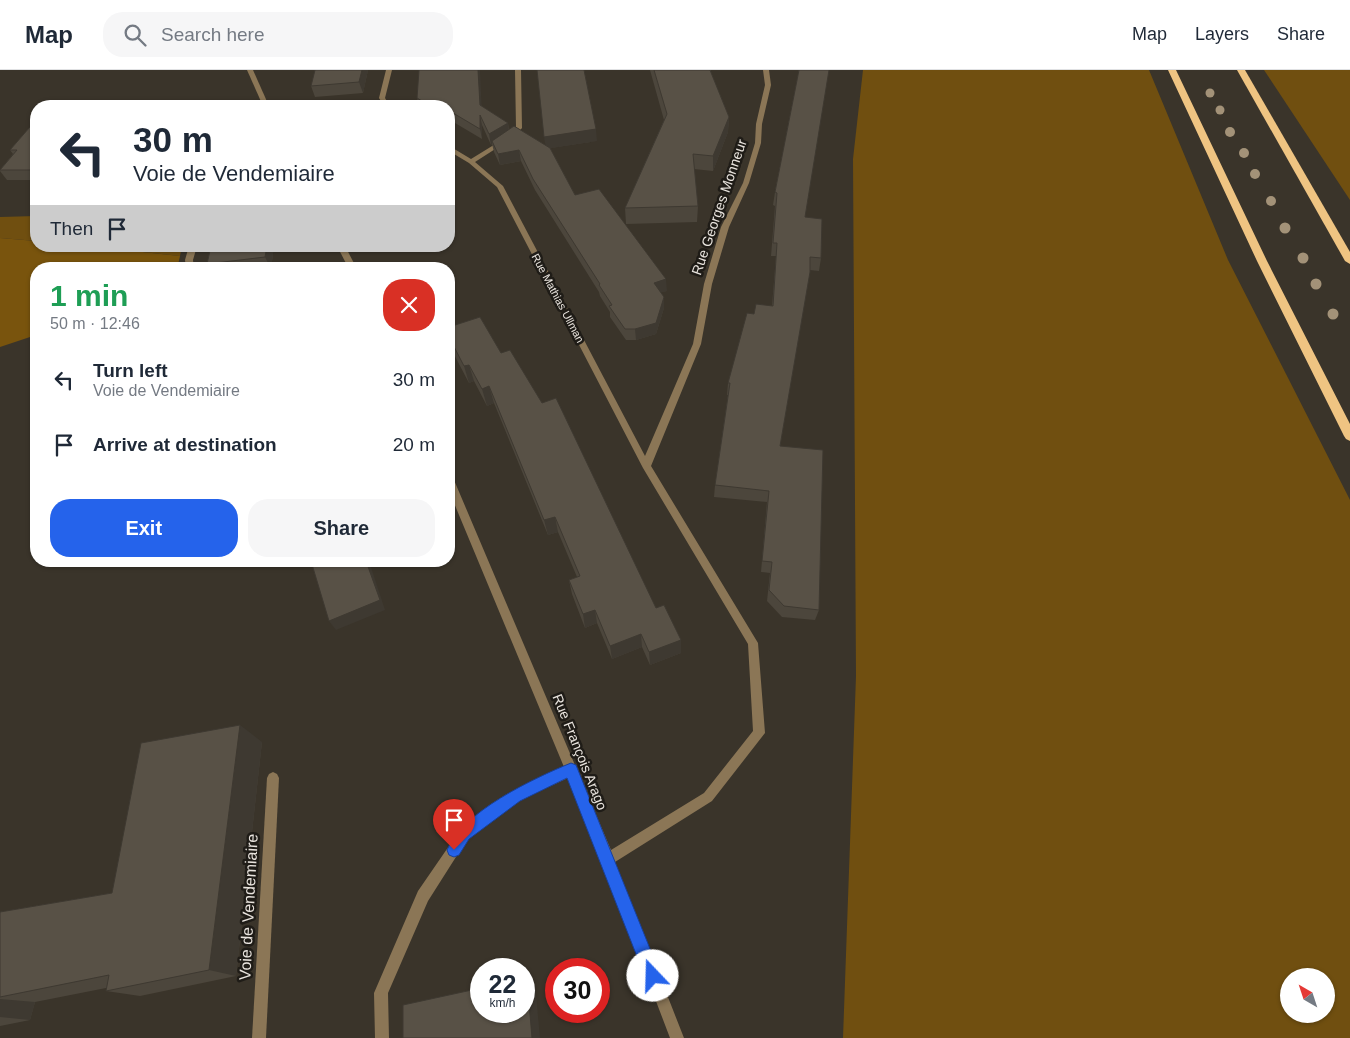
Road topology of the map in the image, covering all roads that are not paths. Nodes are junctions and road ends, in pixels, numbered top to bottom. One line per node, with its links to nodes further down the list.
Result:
1 (250, 70): 7 (street)
2 (389, 70): 8 (street)
3 (518, 70): 10 (street)
4 (766, 70): 13 (street, Rue Georges Monneur)
5 (1172, 70): 12 (highway)
6 (1240, 70): 11 (highway)
7 (263, 100)
8 (383, 100)
9 (455, 152): 10 (street, Rue Mathias Ullman)
10 (472, 162): 13 (street, Rue Mathias Ullman)
11 (1350, 261)
12 (1350, 436)
13 (646, 466): 17 (street)
14 (455, 494): 15 (street, Rue François Arago)
15 (571, 770): 17 (street, Rue François Arago); 19 (street)
16 (273, 778): 18 (street, Voie de Vendemiaire)
17 (608, 859): 20 (street, Rue François Arago)
18 (259, 1038)
19 (382, 1038)
20 (677, 1038)

